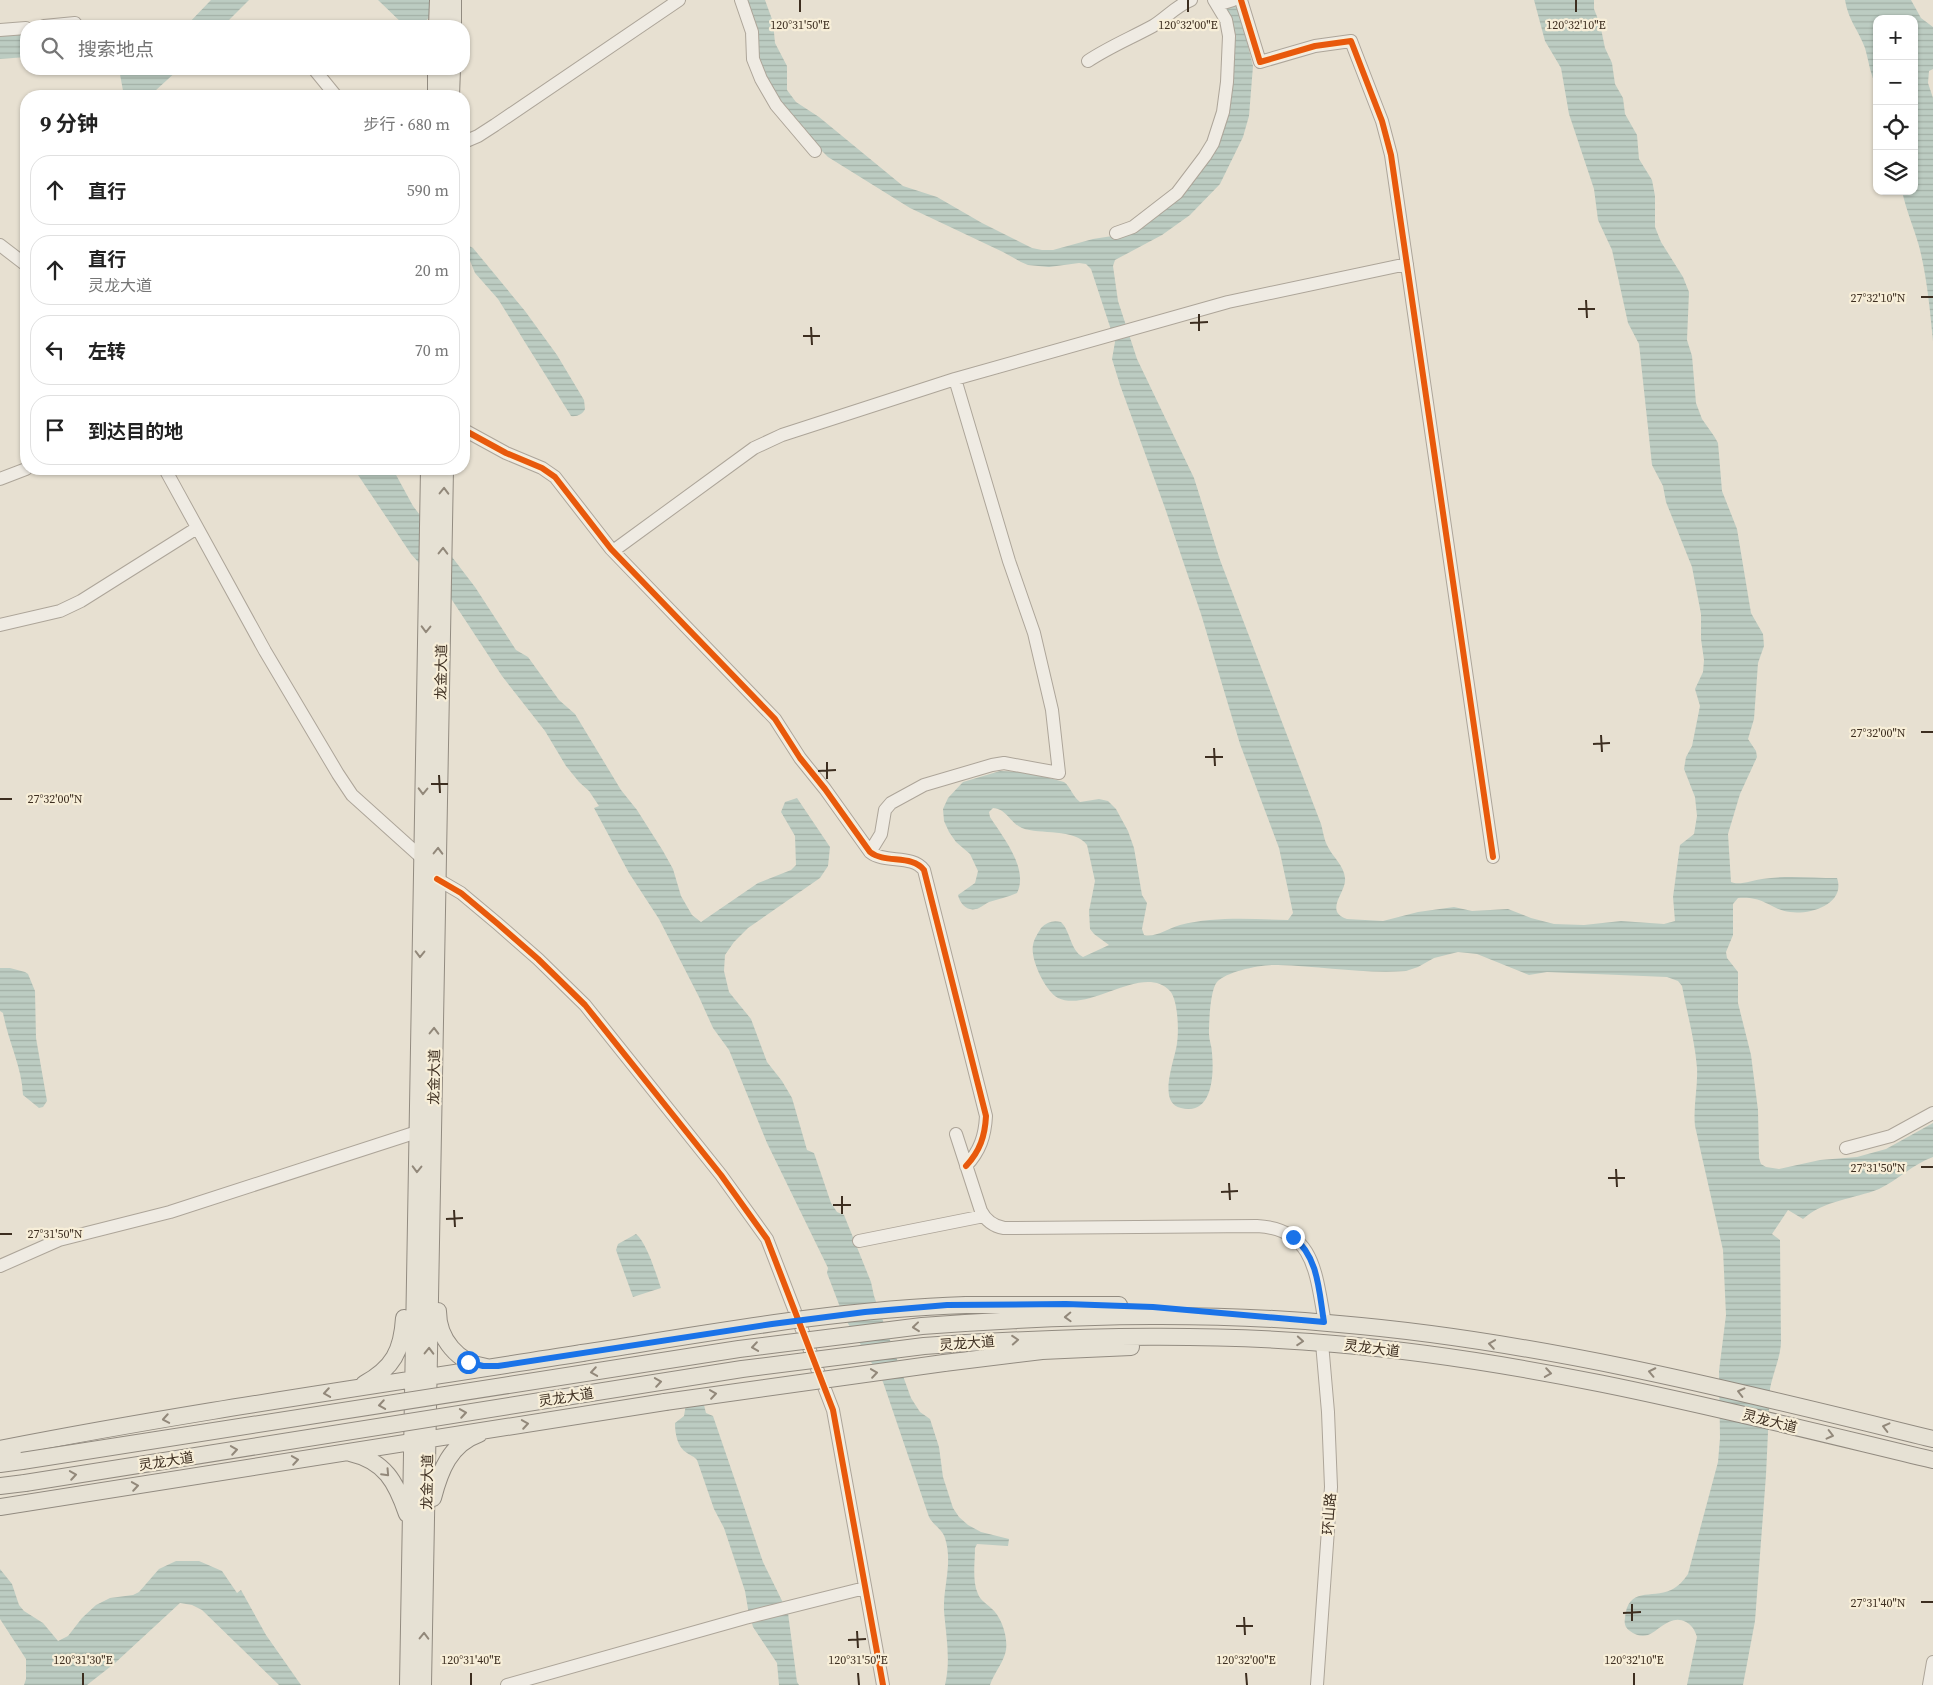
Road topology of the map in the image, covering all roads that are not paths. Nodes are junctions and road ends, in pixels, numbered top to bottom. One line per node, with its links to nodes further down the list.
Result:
1 (438, 0): 9 (main road)
2 (453, 0): 10 (main road)
3 (679, 0): 20 (street)
4 (741, 0): 21 (street)
5 (1191, 0): 13 (street)
6 (1233, 0): 8 (street)
7 (1241, 0): 25 (street)
8 (1215, 2): 22 (street)
9 (437, 20)
10 (453, 20)
11 (20, 28): 12 (street)
12 (0, 30)
13 (1088, 61)
14 (319, 75): 17 (street)
15 (436, 75): 18 (main road)
16 (452, 75): 19 (main road)
17 (331, 90)
18 (436, 90)
19 (451, 90)
20 (470, 139)
21 (815, 151)
22 (1116, 233)
23 (0, 246): 24 (street)
24 (20, 260)
25 (1407, 264): 26 (street); 37 (street)
26 (955, 379): 34 (street); 36 (street)
27 (470, 433): 34 (street)
28 (20, 471): 32 (street)
29 (168, 475): 33 (street)
30 (429, 475): 38 (main road, 龙金大道, one-way to 38)
31 (445, 475): 39 (main road, 龙金大道, one-way to 31)
32 (0, 479)
33 (197, 528): 35 (street); 38 (street)
34 (614, 551): 36 (street)
35 (0, 625)
36 (870, 852): 44 (street)
37 (1493, 857)
38 (422, 858): 41 (main road, 龙金大道, one-way to 41)
39 (437, 879): 45 (main road, 龙金大道, one-way to 39); 67 (street)
40 (1933, 1113): 43 (street)
41 (417, 1132): 46 (main road, 龙金大道, one-way to 46); 49 (street)
42 (956, 1134): 44 (street)
43 (1846, 1148)
44 (966, 1166): 47 (street)
45 (432, 1200): 54 (main road); 55 (main road, 龙金大道, one-way to 45)
46 (416, 1206): 55 (main road, 龙金大道); 56 (main road)
47 (984, 1216): 48 (street); 51 (street)
48 (859, 1241)
49 (0, 1266)
50 (1291, 1320): 51 (main road, 灵龙大道); 54 (main road, bridge); 63 (main road, 灵龙大道, one-way to 63, bridge)
51 (1324, 1322): 58 (main road, 灵龙大道, one-way to 51)
52 (1269, 1340): 53 (main road, 灵龙大道, one-way to 53); 57 (main road, one-way to 52, bridge); 64 (main road, 灵龙大道, one-way to 52, bridge)
53 (1322, 1343): 62 (main road, 灵龙大道, one-way to 62); 73 (street, 环山路)
54 (498, 1366): 55 (main road)
55 (421, 1379): 56 (main road); 59 (main road, 龙金大道)
56 (355, 1389): 60 (main road, one-way to 60)
57 (497, 1428): 59 (main road); 66 (main road)
58 (1933, 1439)
59 (420, 1441): 61 (main road); 66 (main road, 龙金大道)
60 (0, 1450)
61 (343, 1453): 65 (main road, one-way to 61); 66 (main road, one-way to 66)
62 (1933, 1460)
63 (0, 1464)
64 (0, 1486)
65 (0, 1508)
66 (418, 1527): 69 (main road, 龙金大道); 70 (main road, 龙金大道, one-way to 66)
67 (865, 1588): 71 (street); 72 (street)
68 (1933, 1662): 74 (street)
69 (408, 1685)
70 (423, 1685)
71 (507, 1685)
72 (883, 1685)
73 (1316, 1685)
74 (1929, 1685)

